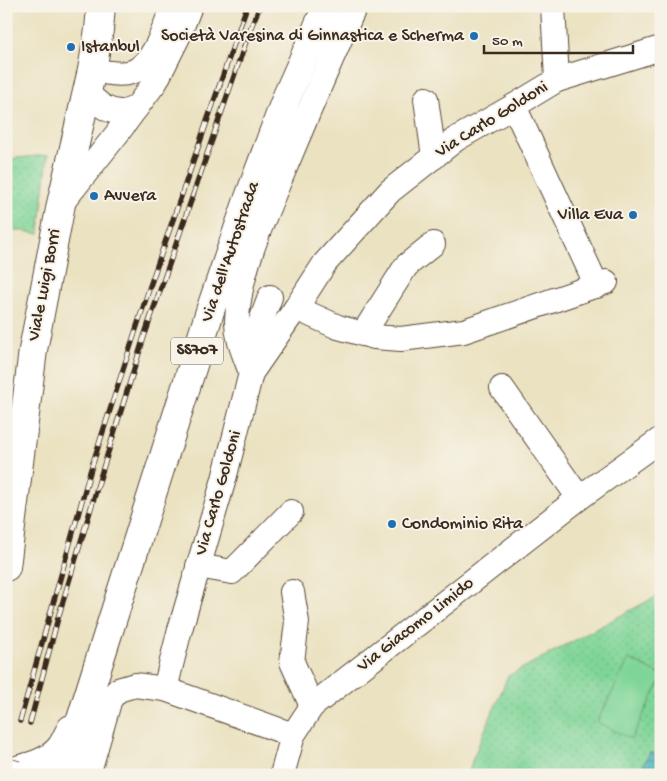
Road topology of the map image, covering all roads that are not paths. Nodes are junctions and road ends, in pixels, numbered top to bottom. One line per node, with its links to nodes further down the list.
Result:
1 (101, 6): 9 (main road, Viale Luigi Borri)
2 (173, 6): 9 (street)
3 (190, 6): 12 (street)
4 (328, 6): 28 (main road, Via dell'Autostrada / SS707)
5 (355, 6): 19 (street)
6 (553, 6): 8 (street)
7 (661, 48): 8 (street, Via Carlo Goldoni)
8 (556, 80): 11 (street, Via Carlo Goldoni)
9 (90, 81): 12 (street); 14 (main road, Viale Luigi Borri)
10 (426, 100): 13 (street)
11 (514, 106): 13 (street, Via Carlo Goldoni); 18 (street)
12 (137, 107): 14 (street)
13 (434, 157): 17 (street, Via Carlo Goldoni)
14 (61, 204): 24 (main road, Viale Luigi Borri)
15 (433, 244): 18 (street)
16 (270, 297): 19 (street)
17 (296, 308): 18 (street); 19 (street, Via Carlo Goldoni)
18 (363, 334)
19 (251, 371): 25 (street, Via Carlo Goldoni)
20 (502, 388): 22 (street)
21 (661, 439): 22 (street, Via Giacomo Limido)
22 (579, 498): 29 (street, Via Giacomo Limido)
23 (291, 512): 25 (street)
24 (6, 566)
25 (198, 566): 27 (street, Via Carlo Goldoni)
26 (292, 592): 29 (street)
27 (166, 689): 30 (street); 33 (street)
28 (86, 703): 31 (main road, SS707); 32 (main road, SS707)
29 (312, 706): 30 (street, Via Giacomo Limido)
30 (293, 735): 34 (street, Via Giacomo Limido)
31 (10, 773)
32 (64, 775)
33 (88, 775)
34 (282, 775)

